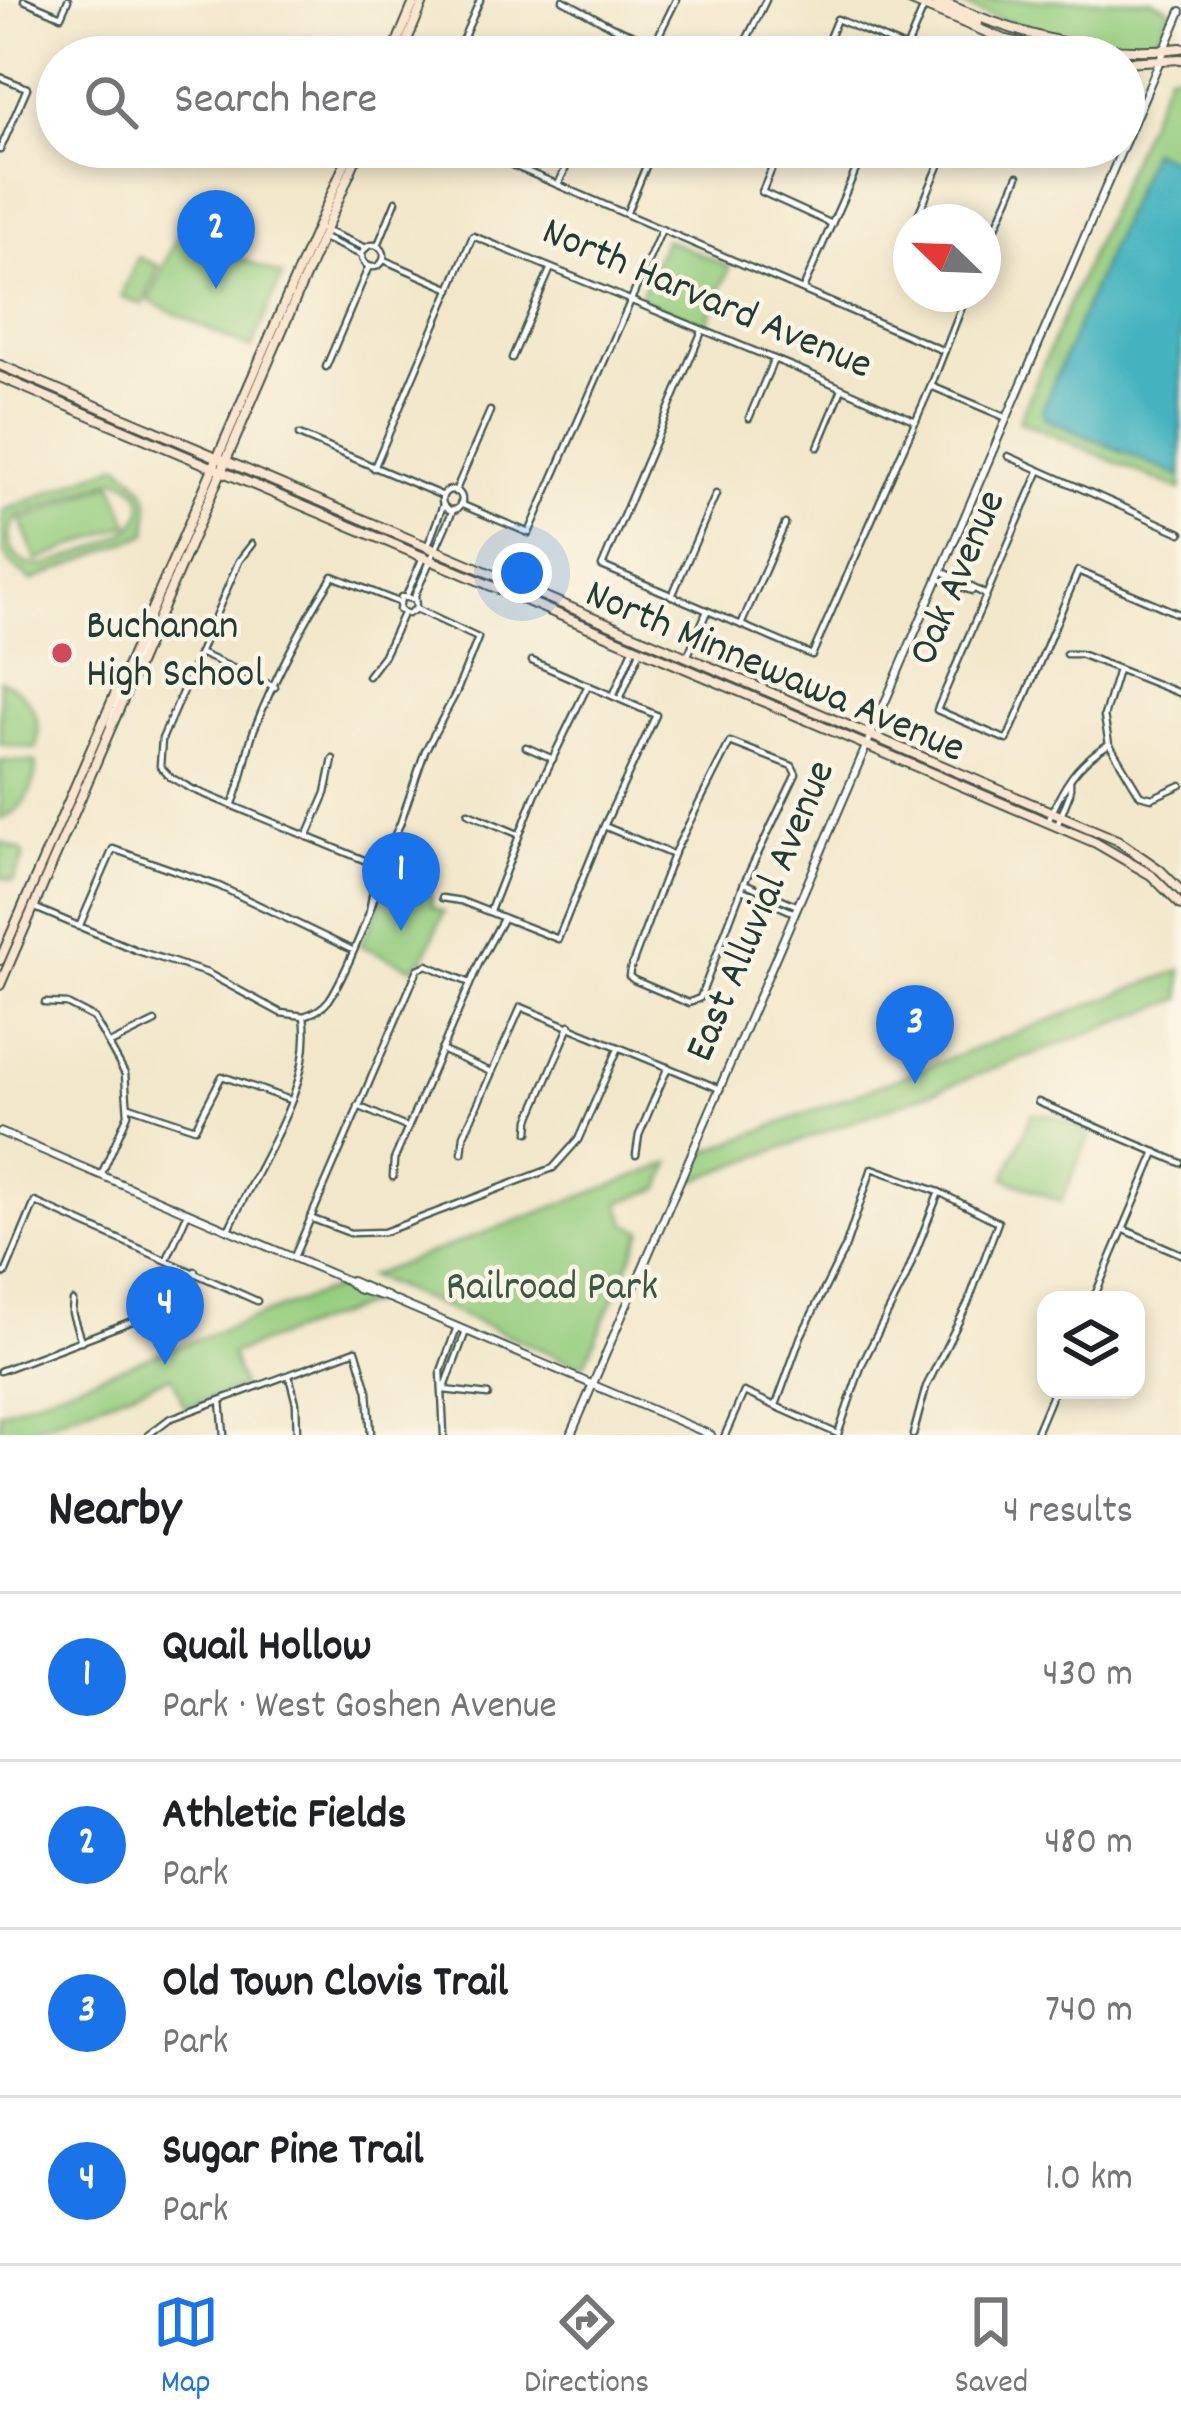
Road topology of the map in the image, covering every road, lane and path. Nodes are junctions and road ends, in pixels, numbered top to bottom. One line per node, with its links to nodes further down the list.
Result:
1 (24, 0): 2 (street)
2 (68, 0)
3 (419, 0): 13 (main road)
4 (480, 0): 14 (street)
5 (563, 0): 15 (street)
6 (676, 0): 16 (street)
7 (766, 0): 17 (street)
8 (909, 0): 10 (main road)
9 (937, 0): 12 (main road)
10 (925, 7): 12 (main road); 20 (street); 21 (main road)
11 (1181, 11): 25 (street, East Alluvial Avenue)
12 (1002, 28): 22 (main road)
13 (404, 36)
14 (464, 36)
15 (638, 36)
16 (659, 36)
17 (748, 36)
18 (830, 36): 19 (street)
19 (877, 36)
20 (912, 36)
21 (996, 36)
22 (1033, 36)
23 (1181, 48): 25 (main road)
24 (1145, 50): 25 (main road)
25 (1165, 50): 28 (street, East Alluvial Avenue)
26 (1181, 59): 28 (main road)
27 (1145, 61): 28 (main road)
28 (1160, 61): 30 (street, East Alluvial Avenue)
29 (0, 77): 31 (street)
30 (1145, 96)
31 (0, 150)
32 (348, 168): 48 (main road)
33 (518, 168): 41 (street)
34 (566, 168): 41 (street)
35 (645, 168): 44 (street)
36 (772, 168): 46 (street)
37 (857, 168): 46 (street)
38 (937, 168): 43 (street)
39 (1115, 168): 70 (street, East Alluvial Avenue)
40 (1018, 176): 45 (street)
41 (559, 185): 44 (street)
42 (396, 200): 49 (street)
43 (922, 204)
44 (627, 212): 47 (street)
45 (1001, 215)
46 (832, 224): 55 (street)
47 (662, 229): 55 (street); 56 (street)
48 (319, 232): 50 (street); 75 (main road)
49 (378, 245): 50 (street); 51 (street)
50 (364, 251): 52 (street)
51 (383, 260): 52 (street); 54 (street)
52 (369, 266): 63 (street)
53 (551, 269): 54 (street, North Harvard Avenue); 56 (street, North Harvard Avenue); 60 (street)
54 (451, 289): 76 (street)
55 (803, 289): 59 (street)
56 (631, 300): 58 (street, North Harvard Avenue); 81 (street)
57 (960, 312): 59 (street)
58 (701, 331): 61 (street, North Harvard Avenue); 91 (street)
59 (946, 351): 65 (street)
60 (512, 358)
61 (773, 359): 66 (street, North Harvard Avenue); 69 (street)
62 (0, 365): 67 (main road, North Minnewawa Avenue)
63 (326, 367)
64 (0, 376): 67 (main road, North Minnewawa Avenue)
65 (931, 386): 70 (street); 71 (street)
66 (842, 388): 71 (street, North Harvard Avenue); 73 (street)
67 (63, 398): 75 (main road, North Minnewawa Avenue)
68 (490, 411): 78 (street)
69 (748, 418)
70 (1007, 418): 88 (street, East Alluvial Avenue)
71 (916, 422): 98 (street)
72 (298, 435): 76 (street)
73 (818, 447)
74 (1008, 455): 77 (street)
75 (220, 465): 87 (main road, North Minnewawa Avenue); 99 (main road); 112 (main road)
76 (374, 468): 80 (street)
77 (1039, 472): 85 (street); 89 (street, Oak Avenue)
78 (455, 491): 80 (street); 81 (street)
79 (716, 494): 91 (street)
80 (443, 496): 82 (street)
81 (460, 504): 83 (street)
82 (443, 506): 83 (street); 87 (street)
83 (453, 510): 87 (street)
84 (785, 524): 98 (street)
85 (1181, 533)
86 (251, 544): 101 (street)
87 (429, 554): 90 (street); 92 (street); 100 (main road, North Minnewawa Avenue); 104 (main road, North Minnewawa Avenue)
88 (940, 575): 89 (street); 111 (street, East Alluvial Avenue)
89 (986, 595): 97 (street, Oak Avenue)
90 (406, 596): 92 (street); 93 (street)
91 (672, 596): 95 (street)
92 (414, 598): 94 (street)
93 (398, 602): 96 (street); 108 (street)
94 (416, 609): 96 (street); 129 (street)
95 (707, 611): 98 (street); 104 (street)
96 (403, 614): 106 (street)
97 (1181, 615)
98 (741, 626)
99 (140, 636): 112 (street); 140 (main road)
100 (638, 648): 104 (main road, North Minnewawa Avenue); 110 (street)
101 (199, 653): 108 (street); 118 (street)
102 (1066, 654): 105 (street)
103 (532, 662): 107 (street)
104 (685, 662): 111 (main road, North Minnewawa Avenue); 114 (main road, North Minnewawa Avenue)
105 (1118, 670): 109 (street); 113 (street)
106 (368, 676)
107 (588, 686): 110 (street); 117 (street)
108 (274, 687): 121 (street)
109 (1179, 693)
110 (616, 698): 125 (street)
111 (871, 735): 114 (street, East Alluvial Avenue); 123 (main road, North Minnewawa Avenue)
112 (107, 739): 134 (main road)
113 (1109, 744): 120 (street); 123 (street)
114 (867, 746): 124 (main road, North Minnewawa Avenue); 135 (street, East Alluvial Avenue)
115 (526, 747): 117 (street)
116 (333, 759): 127 (street)
117 (553, 759): 126 (street)
118 (160, 766): 119 (street); 121 (street)
119 (152, 769)
120 (1181, 785)
121 (233, 803): 127 (street)
122 (468, 813): 126 (street)
123 (1056, 814): 124 (street); 131 (main road, North Minnewawa Avenue)
124 (1052, 824): 133 (main road, North Minnewawa Avenue)
125 (604, 826): 128 (street); 137 (street)
126 (520, 835): 136 (street)
127 (307, 837): 129 (street)
128 (673, 855): 130 (street); 130 (street)
129 (380, 869): 139 (street)
130 (743, 886): 135 (street)
131 (1181, 891)
132 (442, 898): 136 (street)
133 (1181, 905)
134 (33, 907): 138 (street); 142 (main road)
135 (797, 910): 154 (street, East Alluvial Avenue)
136 (490, 913): 137 (street)
137 (503, 918): 141 (street)
138 (80, 927): 139 (street); 144 (street)
139 (352, 950): 144 (street)
140 (0, 960)
141 (470, 983): 149 (street); 158 (street)
142 (0, 985)
143 (45, 1003): 147 (street)
144 (304, 1016): 155 (street)
145 (155, 1022): 147 (street)
146 (570, 1025): 148 (street); 153 (street); 161 (street)
147 (110, 1044): 150 (street)
148 (620, 1047): 152 (street); 170 (street)
149 (441, 1051): 153 (street); 159 (street)
150 (118, 1060): 151 (street); 157 (street)
151 (110, 1065)
152 (668, 1067): 154 (street); 164 (street)
153 (491, 1072): 163 (street)
154 (720, 1089): 186 (street, East Alluvial Avenue)
155 (290, 1100): 157 (street); 171 (street)
156 (1038, 1102): 162 (street)
157 (129, 1106): 166 (street)
158 (358, 1106): 159 (street); 170 (street)
159 (408, 1128): 167 (street)
160 (0, 1132): 166 (street)
161 (529, 1132)
162 (1156, 1152): 165 (street); 172 (street)
163 (462, 1153)
164 (636, 1155)
165 (1181, 1163)
166 (102, 1174): 169 (street)
167 (392, 1177)
168 (939, 1192): 191 (street); 200 (street); 201 (street)
169 (188, 1212): 171 (street); 175 (street)
170 (310, 1219): 174 (street)
171 (229, 1229): 174 (street)
172 (1124, 1229): 173 (street); 178 (street)
173 (1181, 1254)
174 (294, 1257): 181 (street)
175 (167, 1259): 176 (street); 177 (street)
176 (195, 1271): 180 (street); 183 (street)
177 (3, 1273)
178 (1098, 1291)
179 (73, 1301): 183 (street)
180 (257, 1301)
181 (457, 1327): 182 (street); 187 (street)
182 (466, 1331): 186 (street); 187 (street)
183 (81, 1341): 184 (street)
184 (0, 1371)
185 (289, 1375): 190 (street); 194 (street); 195 (street)
186 (592, 1385): 197 (street, East Alluvial Avenue); 198 (street)
187 (444, 1390): 188 (street); 196 (street)
188 (488, 1395)
189 (1050, 1399): 202 (street)
190 (221, 1401): 192 (street); 193 (street)
191 (776, 1405): 199 (street); 200 (street)
192 (148, 1435)
193 (224, 1435)
194 (297, 1435)
195 (370, 1435)
196 (443, 1435)
197 (571, 1435)
198 (711, 1435)
199 (725, 1435)
200 (839, 1435)
201 (913, 1435)
202 (1035, 1435)

